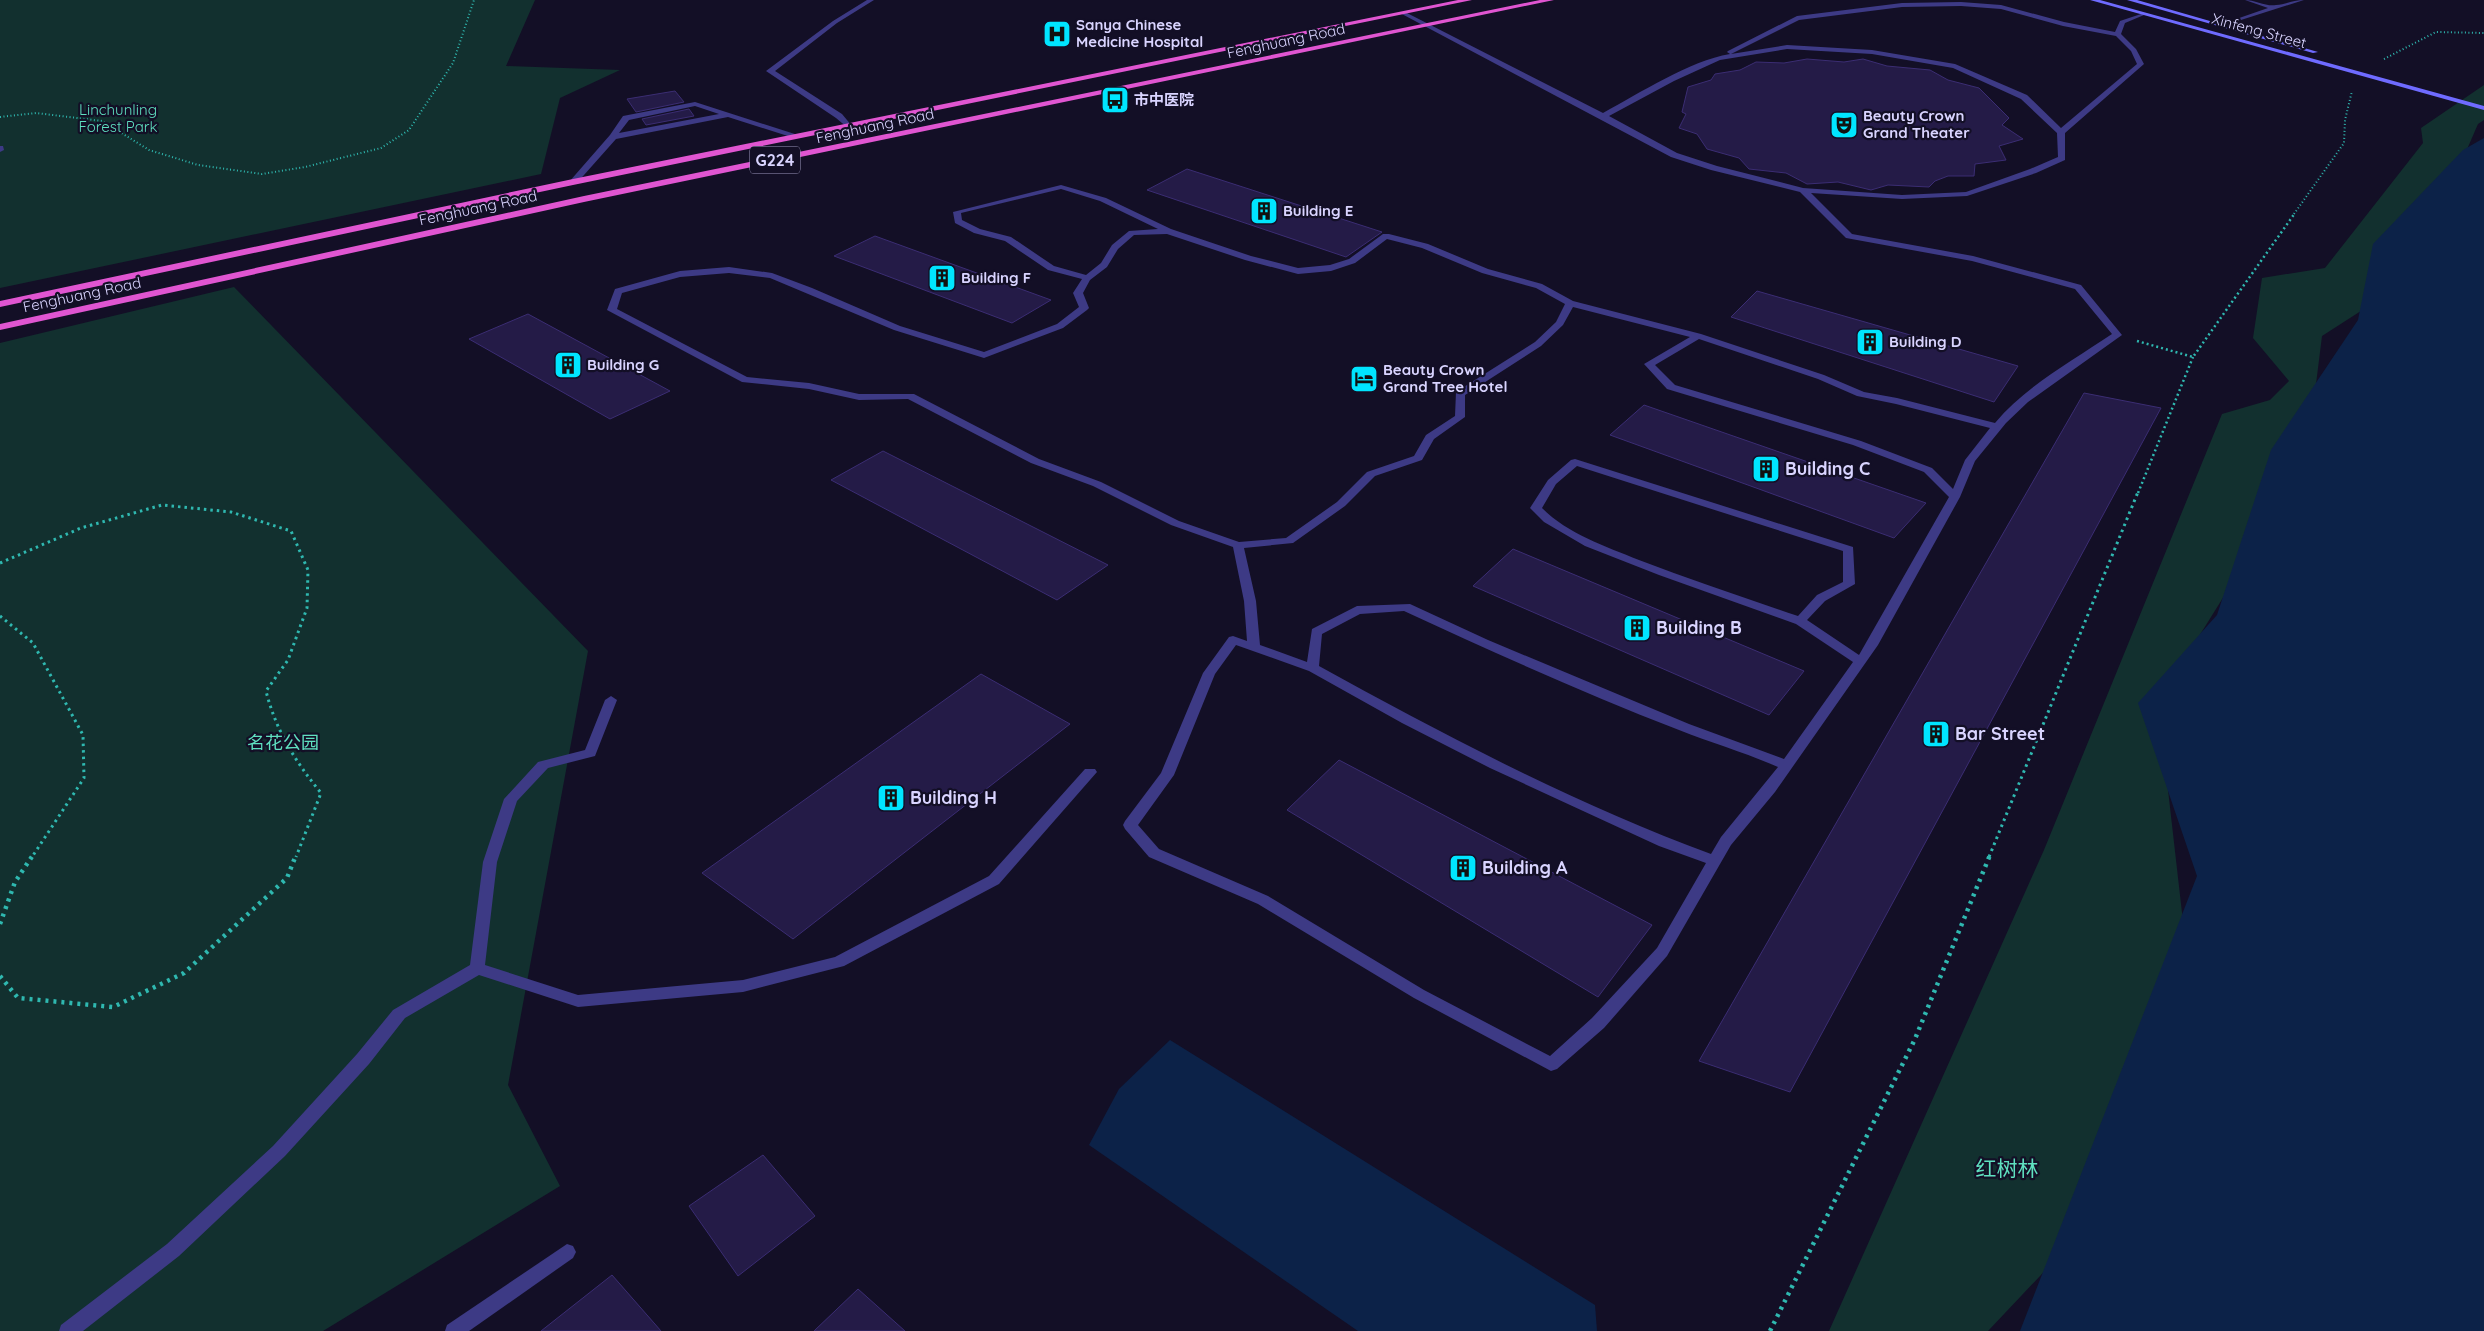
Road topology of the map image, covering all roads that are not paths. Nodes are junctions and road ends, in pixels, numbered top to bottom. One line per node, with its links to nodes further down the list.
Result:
1 (871, 0): 21 (street)
2 (1468, 0): 9 (highway, Fenghuang Road / G224)
3 (1550, 0): 11 (highway, Fenghuang Road / G224)
4 (2094, 0): 10 (main road, Xinfeng Street)
5 (2130, 0): 12 (main road, Xinfeng Street)
6 (2248, 0): 8 (street)
7 (2301, 0): 8 (street)
8 (2275, 8): 12 (street)
9 (1403, 13): 11 (street); 21 (highway, Fenghuang Road / G224)
10 (2142, 14): 13 (street); 18 (main road, Xinfeng Street)
11 (1429, 26): 20 (street); 27 (highway, Fenghuang Road / G224)
12 (2221, 26): 14 (main road, Xinfeng Street)
13 (2118, 34): 15 (street); 22 (street)
14 (2323, 54)
15 (1718, 58): 20 (street); 22 (street)
16 (2402, 76): 17 (main road)
17 (2466, 94)
18 (2484, 108)
19 (729, 114): 23 (street); 24 (street); 24 (street)
20 (1603, 116): 26 (street)
21 (848, 126): 23 (highway, Fenghuang Road / G224)
22 (2060, 132): 26 (street)
23 (797, 136): 25 (highway, Fenghuang Road / G224)
24 (613, 137): 25 (street)
25 (573, 182): 27 (highway); 31 (highway, Fenghuang Road / G224)
26 (1804, 190): 34 (street)
27 (584, 199): 32 (highway, Fenghuang Road / G224)
28 (1168, 231): 29 (street); 29 (street); 30 (street)
29 (1087, 278): 36 (street)
30 (1570, 303): 33 (street); 36 (street)
31 (0, 304)
32 (0, 327)
33 (1698, 336): 34 (street); 35 (street)
34 (1997, 428): 35 (street)
35 (1955, 497): 39 (street)
36 (1238, 545): 38 (street)
37 (1800, 621): 37 (street); 39 (street)
38 (1254, 648): 40 (street); 44 (street)
39 (1860, 661): 42 (street)
40 (1313, 668): 42 (street); 44 (street)
41 (611, 700): 45 (street)
42 (1786, 765): 44 (street)
43 (1090, 772): 45 (street)
44 (1715, 861)
45 (477, 968): 47 (street)
46 (566, 1252): 48 (street)
47 (68, 1331)
48 (454, 1331)

